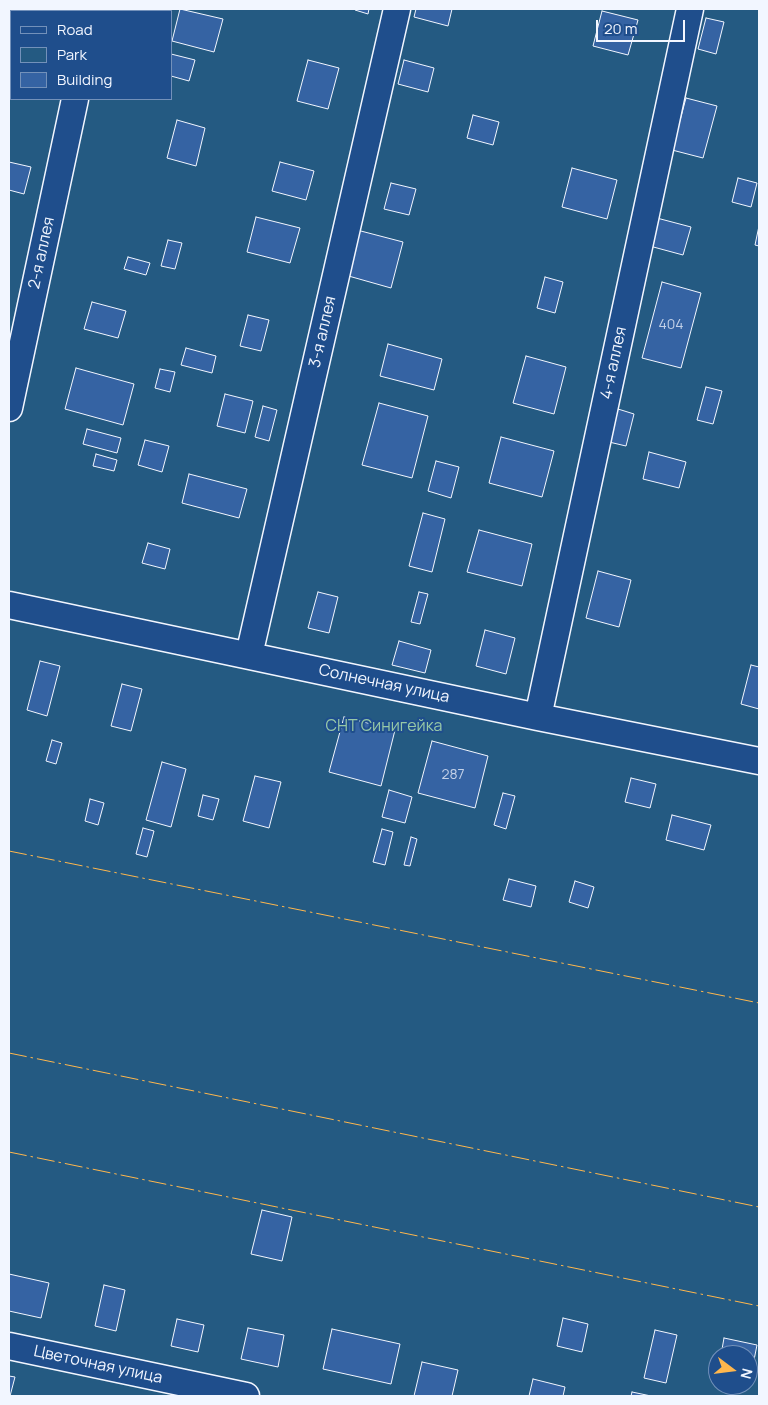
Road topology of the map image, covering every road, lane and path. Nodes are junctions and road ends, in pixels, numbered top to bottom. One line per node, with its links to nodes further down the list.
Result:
1 (397, 9): 6 (street, 3-я аллея)
2 (690, 9): 7 (street, 4-я аллея)
3 (76, 100): 4 (street, 2-я аллея)
4 (9, 408)
5 (9, 605): 6 (street, Солнечная улица)
6 (249, 655): 7 (street, Солнечная улица)
7 (538, 717): 8 (street, Солнечная улица)
8 (759, 761)
9 (9, 1346): 10 (street, Цветочная улица)
10 (246, 1396)

